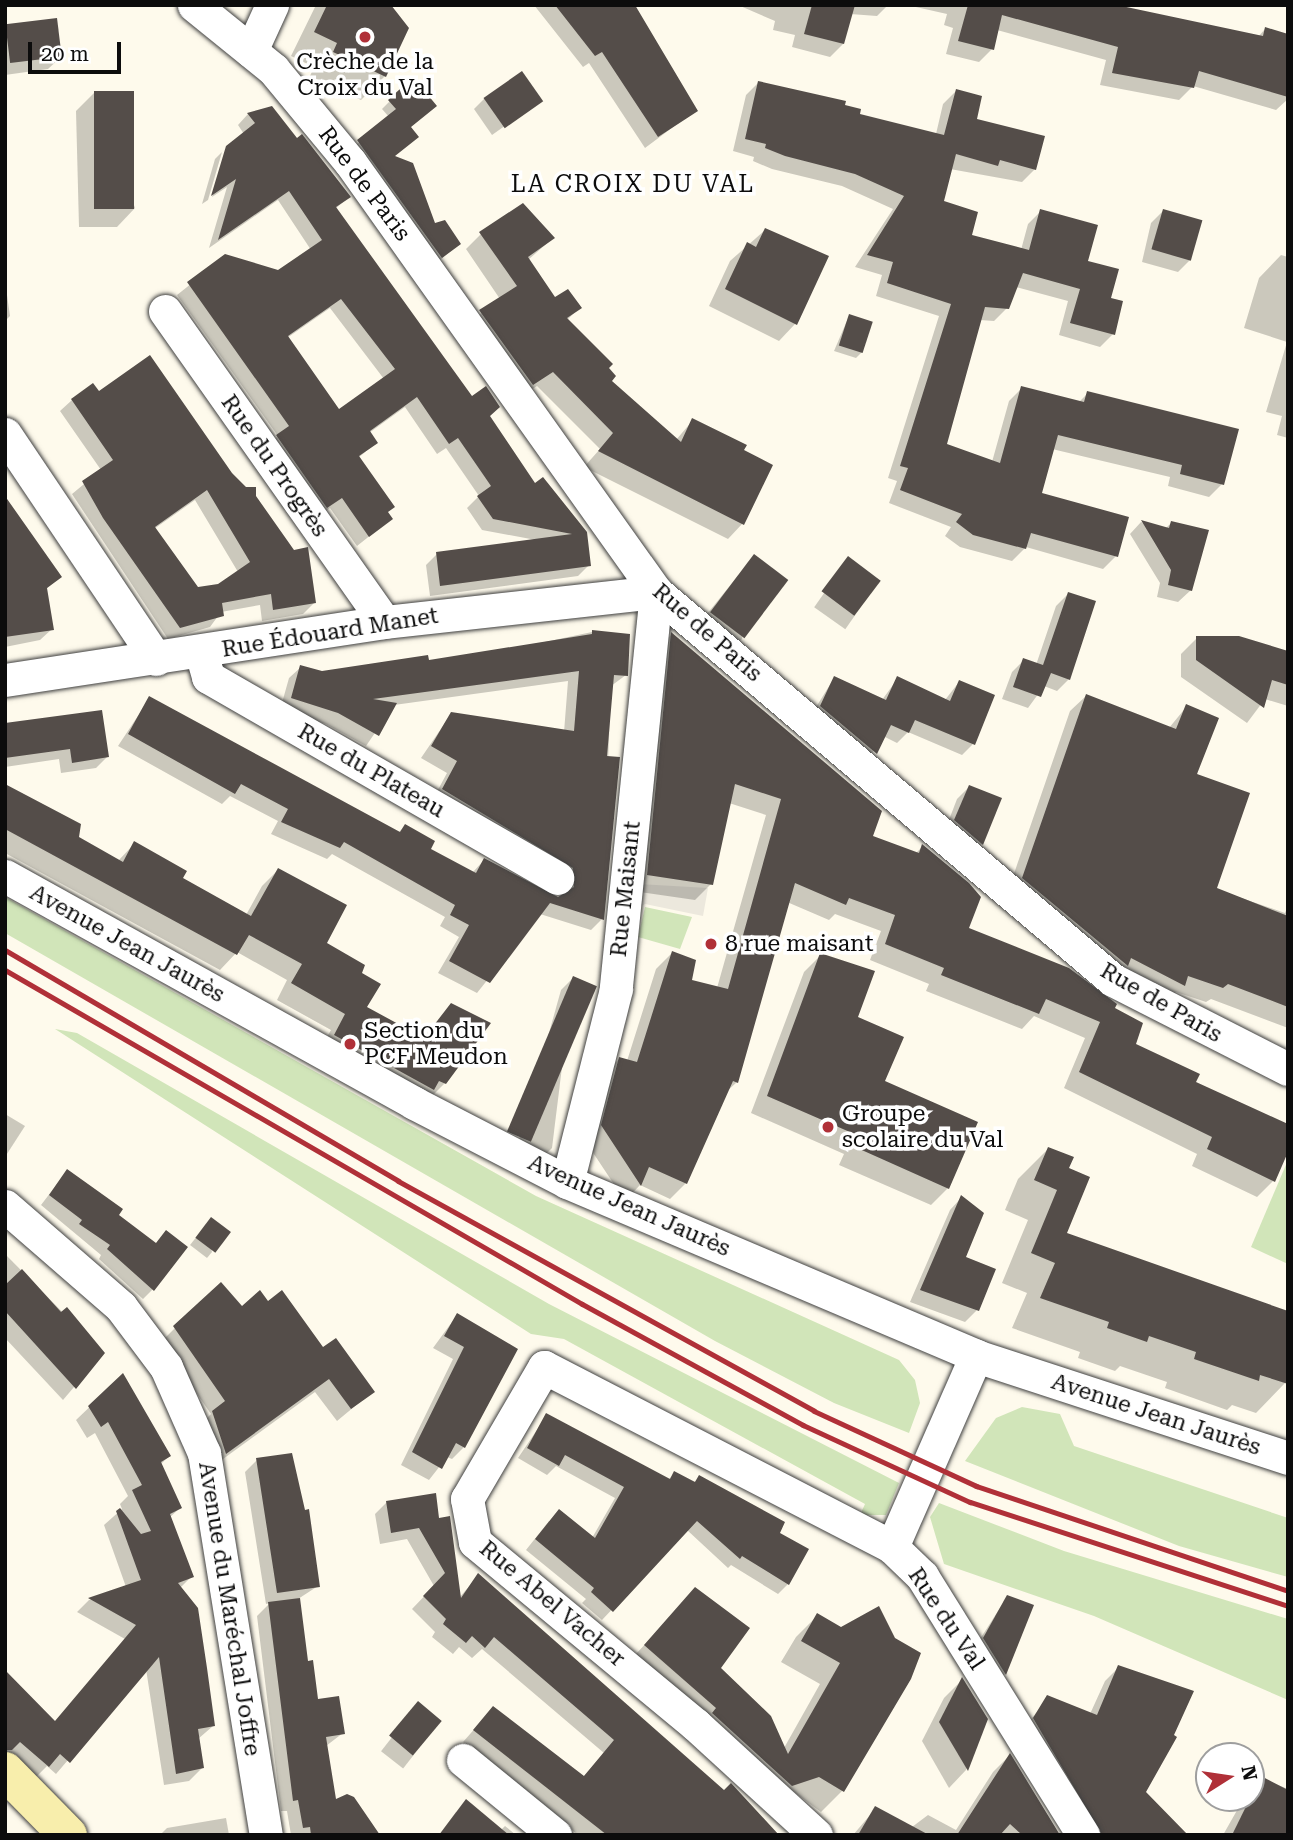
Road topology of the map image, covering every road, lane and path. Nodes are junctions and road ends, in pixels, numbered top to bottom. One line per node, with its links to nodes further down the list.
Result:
1 (194, 5): 3 (street, Rue de Paris)
2 (272, 5): 3 (street)
3 (251, 51): 6 (street, Rue de Paris)
4 (165, 311): 7 (street, Rue du Progrès)
5 (5, 435): 9 (street)
6 (656, 592): 7 (street, Rue Édouard Manet); 13 (street, Rue de Paris); 14 (street, Rue Maisant)
7 (384, 622): 8 (street, Rue Édouard Manet)
8 (201, 652): 9 (street, Rue Édouard Manet); 12 (street, Rue du Plateau)
9 (156, 659): 10 (street, Rue Édouard Manet)
10 (5, 680)
11 (5, 876): 14 (street, Avenue Jean Jaurès)
12 (557, 878)
13 (1288, 1069)
14 (567, 1182): 16 (street, Avenue Jean Jaurès)
15 (5, 1206): 22 (street, Avenue du Maréchal Joffre)
16 (976, 1356): 17 (street, Avenue Jean Jaurès); 18 (street, Rue du Val)
17 (1288, 1458)
18 (892, 1547): 24 (street, Rue Abel Vacher); 25 (street, Rue du Val)
19 (463, 1760): 23 (street)
20 (5, 1771): 21 (street)
21 (68, 1835)
22 (266, 1835)
23 (555, 1835)
24 (816, 1835)
25 (1083, 1835)

